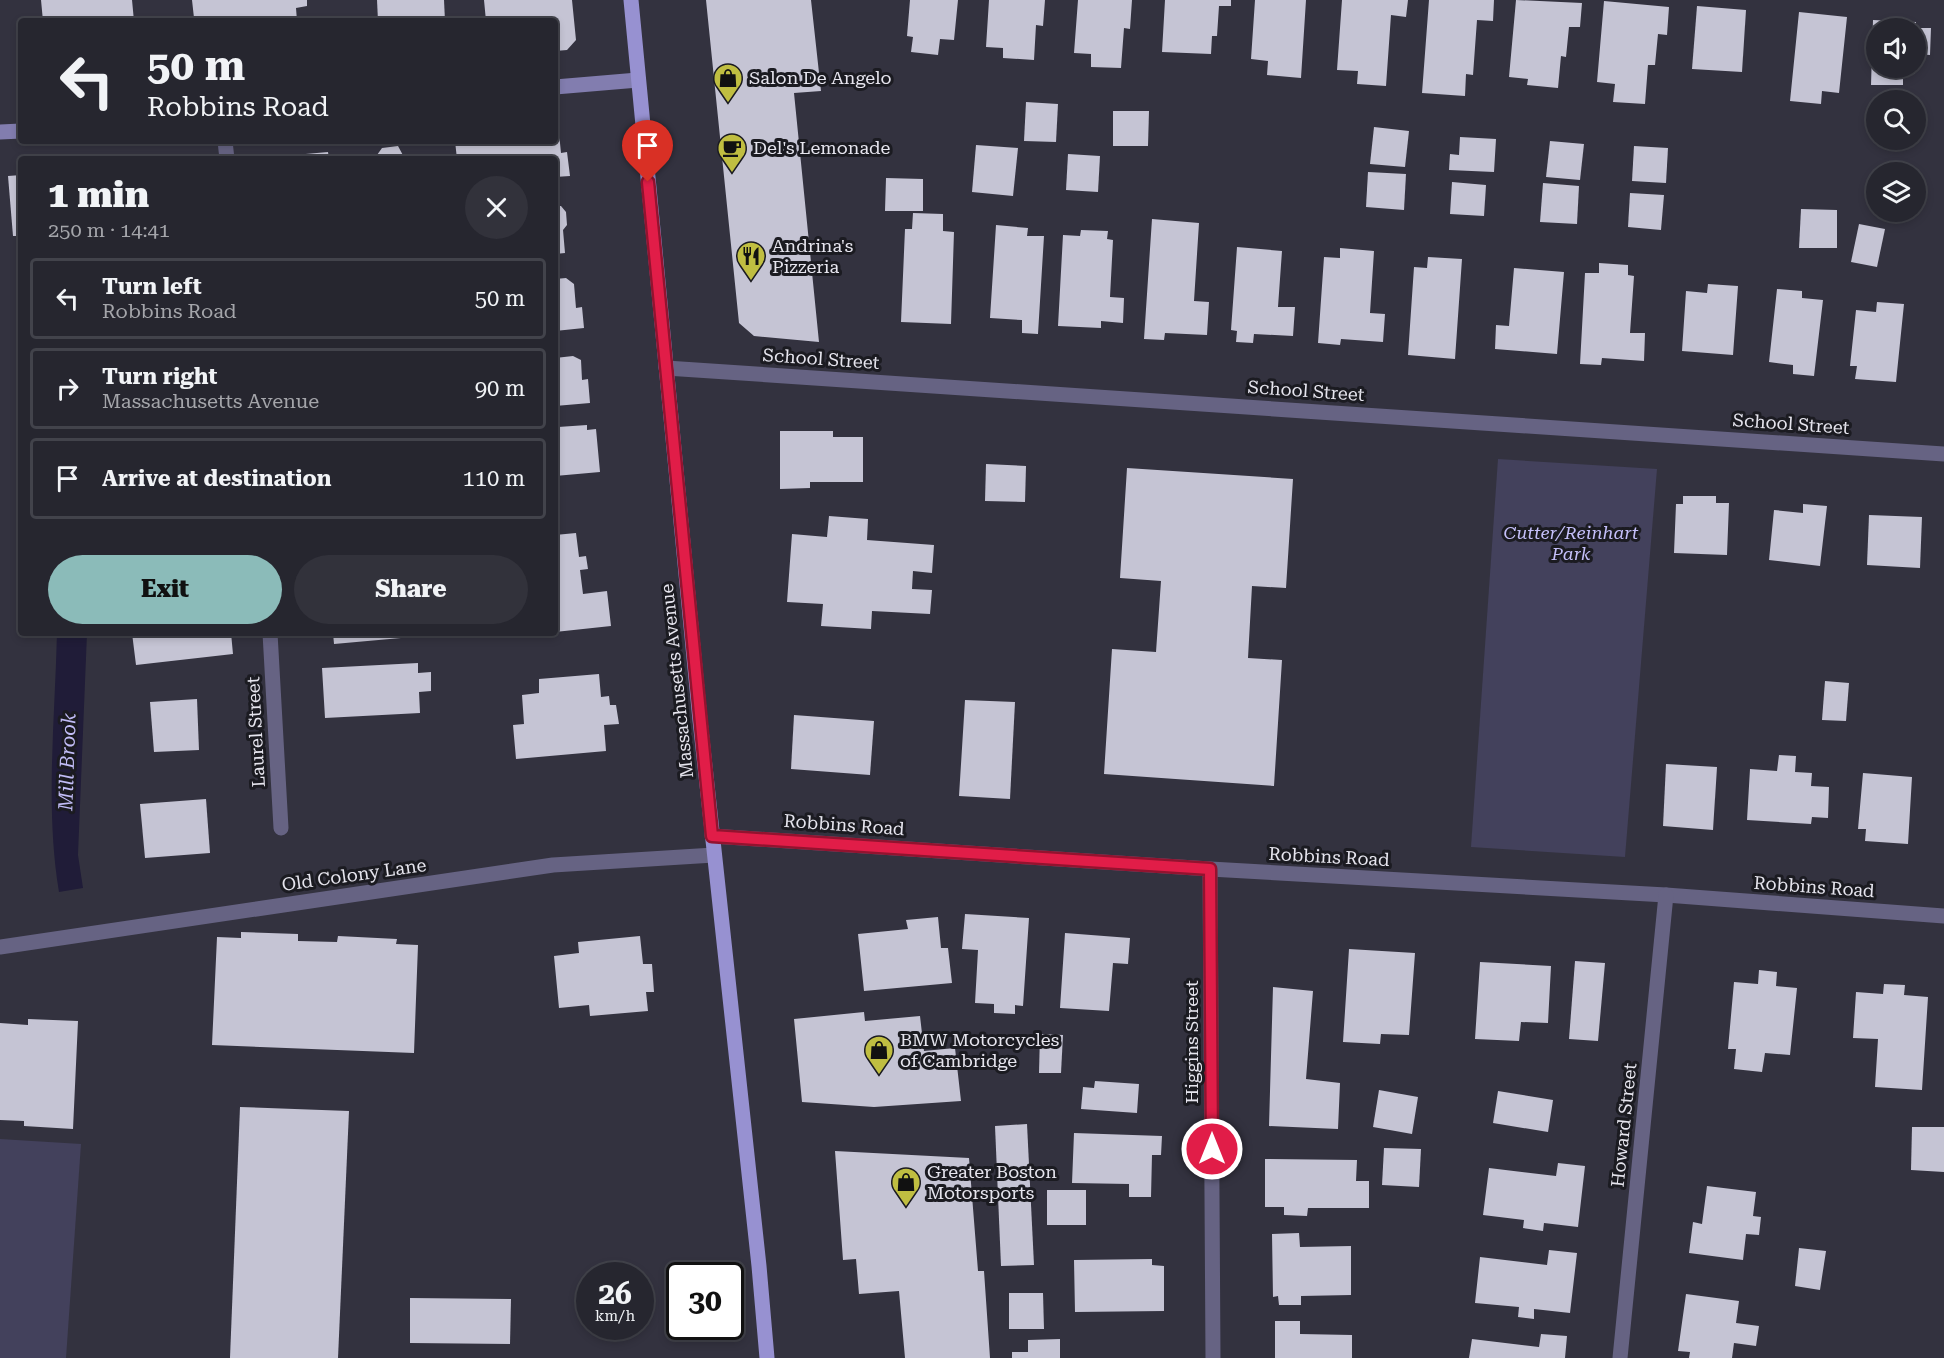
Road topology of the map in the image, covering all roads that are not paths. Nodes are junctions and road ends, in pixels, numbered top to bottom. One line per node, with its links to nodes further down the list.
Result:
1 (631, 0): 2 (main road, Massachusetts Avenue)
2 (638, 80): 3 (main road); 6 (main road, Massachusetts Avenue)
3 (558, 87)
4 (18, 131): 5 (main road)
5 (0, 132)
6 (666, 368): 7 (street, School Street); 10 (main road, Massachusetts Avenue)
7 (1944, 454)
8 (270, 636): 9 (street, Laurel Street)
9 (281, 828)
10 (712, 836): 11 (main road, Massachusetts Avenue); 12 (street, Robbins Road)
11 (714, 855): 15 (street, Old Colony Lane); 16 (main road, Massachusetts Avenue)
12 (1210, 869): 13 (street, Robbins Road); 17 (street, Higgins Street)
13 (1666, 895): 14 (street, Robbins Road); 18 (street, Howard Street)
14 (1944, 916)
15 (0, 947)
16 (767, 1358)
17 (1213, 1358)
18 (1620, 1358)

